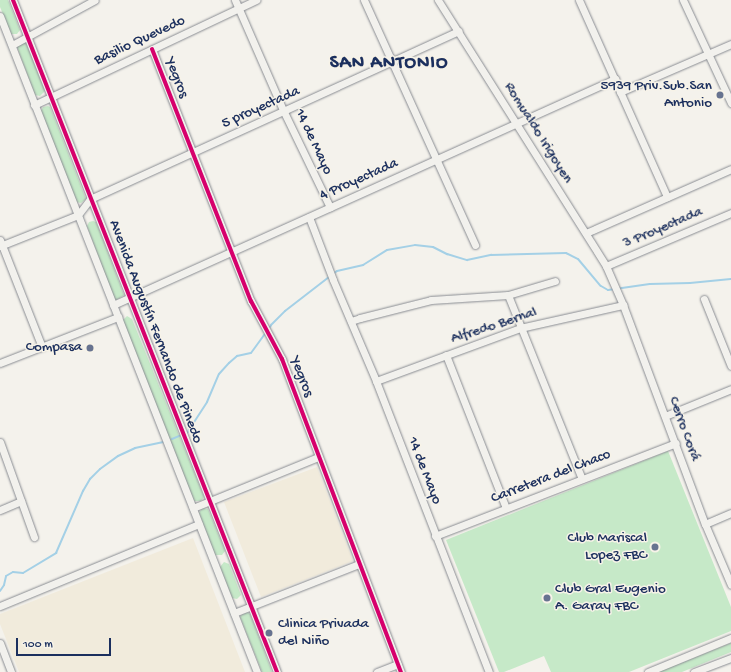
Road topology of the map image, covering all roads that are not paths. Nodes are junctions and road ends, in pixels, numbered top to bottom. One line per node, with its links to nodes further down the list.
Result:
1 (13, 0): 12 (street, Avenida Augustín Fernando de Pinedo)
2 (95, 0): 12 (street)
3 (235, 0): 9 (street, 14 de Mayo)
4 (256, 0): 9 (street, Basilio Quevedo)
5 (364, 0): 17 (street)
6 (440, 0): 11 (street, Romualdo Irigoyen)
7 (579, 0): 18 (street)
8 (683, 0): 16 (street)
9 (239, 8): 15 (street, Basilio Quevedo); 23 (street, 14 de Mayo)
10 (0, 16): 14 (street, Avenida Augustín Fernando de Pinedo)
11 (459, 31): 17 (street, 5 proyectada); 24 (street, Romualdo Irigoyen)
12 (28, 38): 14 (street); 20 (street, Avenida Augustín Fernando de Pinedo)
13 (731, 44): 16 (street)
14 (12, 45): 22 (street, Avenida Augustín Fernando de Pinedo)
15 (152, 49): 20 (street, Basilio Quevedo); 25 (street, Yegros)
16 (708, 54): 19 (street); 21 (street)
17 (393, 62): 23 (street, 5 proyectada); 26 (street)
18 (615, 79): 19 (street); 24 (street, 4 Proyectada)
19 (620, 92): 28 (street)
20 (51, 97): 22 (street, Basilio Quevedo); 29 (street, Avenida Augustín Fernando de Pinedo)
21 (731, 104)
22 (34, 105): 32 (street, Avenida Augustín Fernando de Pinedo)
23 (284, 112): 25 (street, 5 proyectada); 30 (street, 14 de Mayo)
24 (516, 124): 26 (street, 4 Proyectada); 34 (street, Romualdo Irigoyen)
25 (193, 153): 29 (street, 5 proyectada); 37 (street, Yegros)
26 (435, 160): 30 (street, 4 Proyectada); 36 (street)
27 (731, 169): 28 (street)
28 (667, 198): 34 (street)
29 (90, 200): 32 (street, 5 proyectada); 42 (street, Avenida Augustín Fernando de Pinedo)
30 (330, 208): 33 (street, 4 Proyectada)
31 (731, 213): 38 (street, 3 Proyectada)
32 (78, 215): 35 (street); 44 (street, Avenida Augustín Fernando de Pinedo)
33 (309, 217): 37 (street, 4 Proyectada); 47 (street, 14 de Mayo)
34 (586, 233): 38 (street, Romualdo Irigoyen)
35 (1, 244): 49 (street)
36 (475, 245)
37 (231, 252): 42 (street, 4 Proyectada); 58 (street, Yegros)
38 (606, 266): 40 (street, Romualdo Irigoyen)
39 (555, 281): 41 (street)
40 (612, 282): 45 (street, Cerro Corá)
41 (508, 295): 47 (street); 48 (street)
42 (129, 297): 44 (street, 4 Proyectada); 61 (street, Avenida Augustín Fernando de Pinedo)
43 (704, 299): 52 (street)
44 (113, 305): 46 (street, Avenida Augustín Fernando de Pinedo)
45 (623, 305): 48 (street, Alfredo Bernal); 55 (street, Cerro Corá)
46 (118, 317): 49 (street); 62 (street, Avenida Augustín Fernando de Pinedo)
47 (352, 322): 53 (street, 14 de Mayo)
48 (520, 328): 50 (street, Alfredo Bernal); 59 (street)
49 (42, 347): 51 (street)
50 (446, 355): 53 (street, Alfredo Bernal); 63 (street)
51 (0, 363)
52 (731, 366)
53 (376, 381): 68 (street, 14 de Mayo)
54 (731, 390): 55 (street)
55 (665, 416): 57 (street, Cerro Corá)
56 (0, 442): 60 (street)
57 (676, 443): 59 (street, Carretera del Chaco); 67 (street, Cerro Corá)
58 (318, 457): 61 (street); 70 (street, Yegros)
59 (582, 479): 63 (street, Carretera del Chaco)
60 (21, 501): 64 (street); 69 (street)
61 (210, 502): 62 (street); 73 (street, Avenida Augustín Fernando de Pinedo)
62 (193, 508): 66 (street, Avenida Augustín Fernando de Pinedo)
63 (506, 508): 68 (street, Carretera del Chaco)
64 (0, 510)
65 (731, 513): 67 (street)
66 (199, 524): 72 (street); 74 (street, Avenida Augustín Fernando de Pinedo)
67 (705, 524): 71 (street, Cerro Corá)
68 (435, 536): 84 (street, 14 de Mayo)
69 (34, 537)
70 (359, 564): 73 (street); 78 (street, Yegros)
71 (731, 585)
72 (0, 606)
73 (251, 606): 74 (street); 81 (street, Avenida Augustín Fernando de Pinedo)
74 (234, 613): 80 (street, Avenida Augustín Fernando de Pinedo)
75 (731, 638): 85 (street)
76 (0, 644): 79 (street)
77 (731, 658): 86 (street)
78 (398, 664): 82 (street); 83 (street, Yegros)
79 (11, 672)
80 (257, 672)
81 (277, 672)
82 (377, 672)
83 (401, 672)
84 (489, 672)
85 (648, 672)
86 (694, 672)

